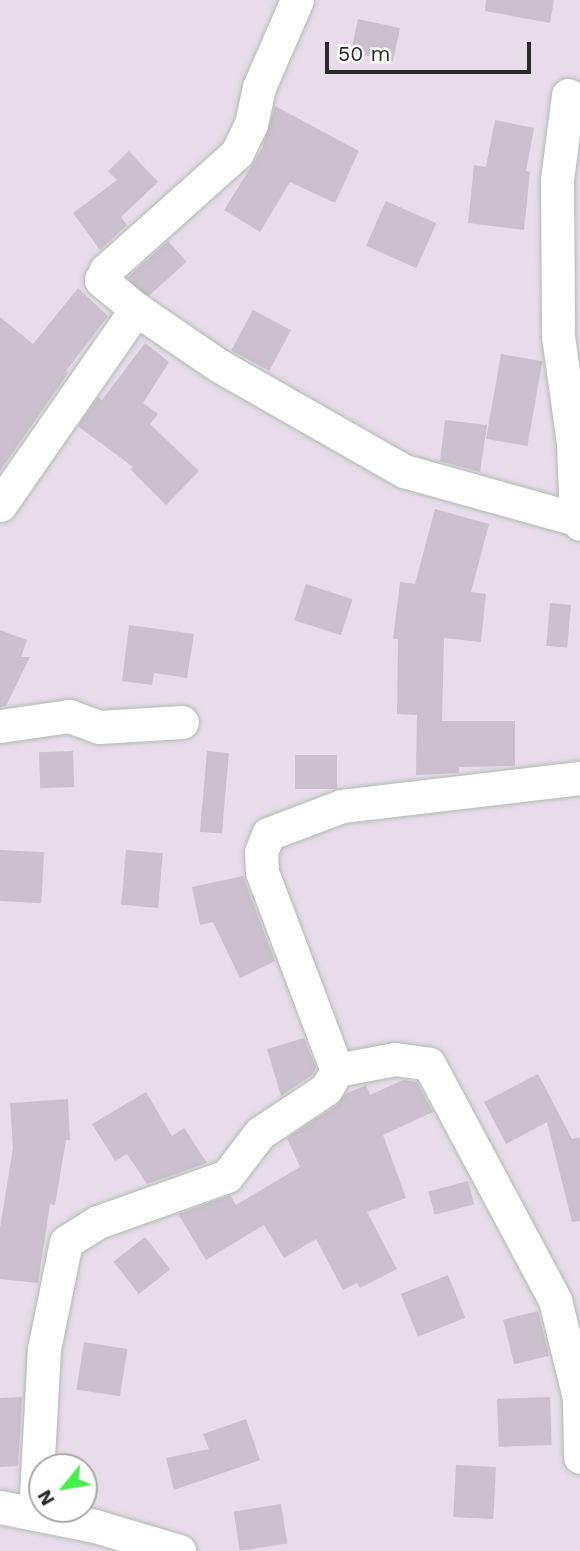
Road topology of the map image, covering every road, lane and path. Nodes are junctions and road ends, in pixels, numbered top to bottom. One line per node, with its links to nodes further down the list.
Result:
1 (298, 0): 3 (street)
2 (568, 95): 5 (street)
3 (136, 309): 4 (street); 5 (street)
4 (0, 505)
5 (578, 522)
6 (182, 722): 7 (street)
7 (0, 726)
8 (580, 778): 9 (street)
9 (337, 1070): 10 (street); 11 (street)
10 (38, 1453)
11 (580, 1457)
12 (0, 1507): 13 (street)
13 (28, 1513)
14 (79, 1523): 15 (street)
15 (179, 1551)

